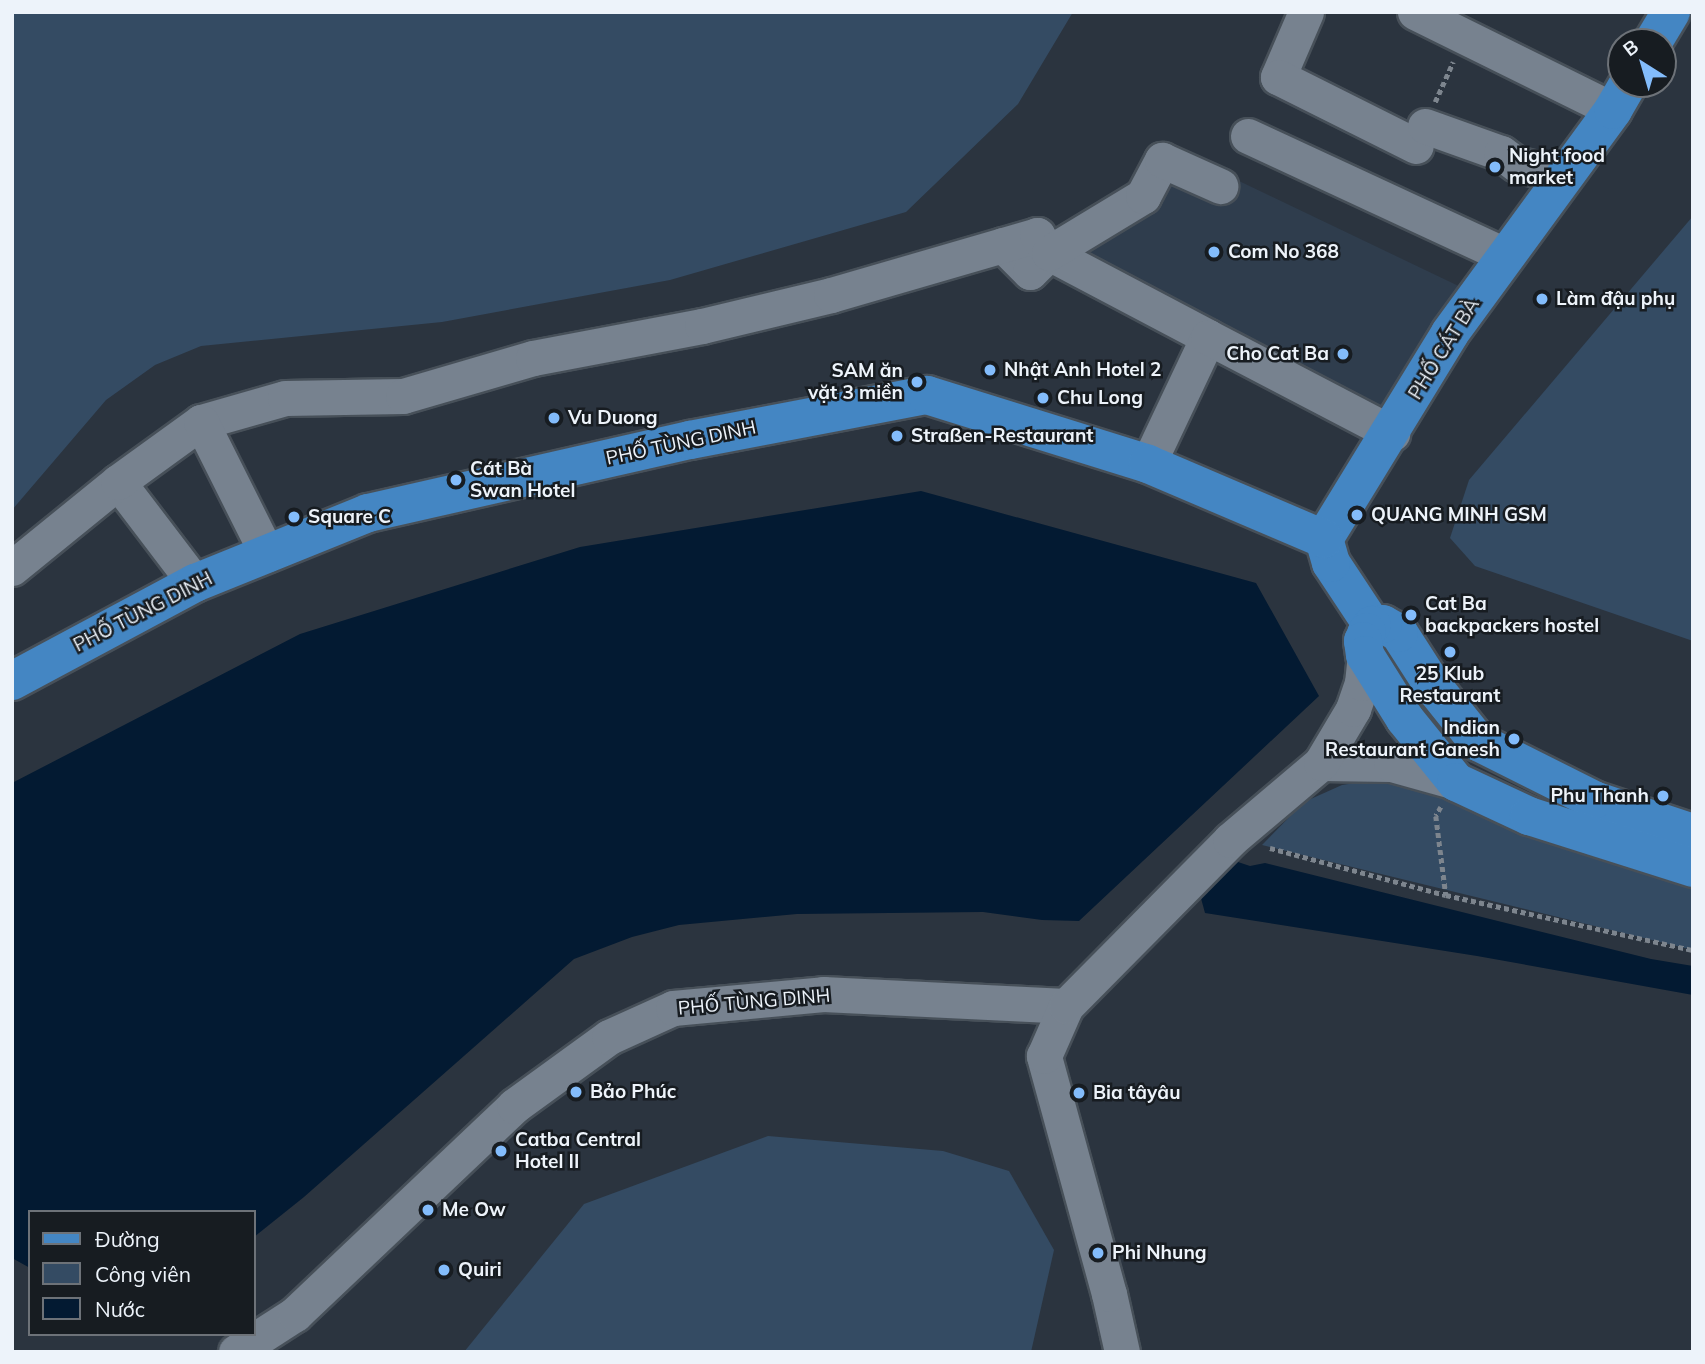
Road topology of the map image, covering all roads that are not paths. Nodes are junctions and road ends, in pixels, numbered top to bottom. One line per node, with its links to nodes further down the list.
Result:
1 (1306, 12): 8 (street)
2 (1415, 12): 5 (street)
3 (1671, 12): 4 (main road)
4 (1661, 28)
5 (1607, 91)
6 (1620, 98): 8 (main road, PHỐ CÁT BÀ)
7 (1248, 136): 11 (street)
8 (1564, 176): 11 (main road, PHỐ CÁT BÀ)
9 (1220, 186): 10 (street)
10 (1049, 253): 12 (street); 13 (street)
11 (1506, 256): 14 (main road, PHỐ CÁT BÀ)
12 (1209, 337): 14 (street); 15 (street)
13 (192, 429): 16 (street); 18 (street)
14 (1392, 433): 17 (main road, PHỐ CÁT BÀ)
15 (1148, 464): 17 (main road, PHỐ TÙNG DINH); 18 (main road, PHỐ TÙNG DINH)
16 (118, 482): 19 (street); 20 (street)
17 (1324, 538): 21 (main road)
18 (267, 554): 20 (main road, PHỐ TÙNG DINH)
19 (12, 568)
20 (195, 583): 22 (main road, PHỐ TÙNG DINH)
21 (1369, 640): 23 (main road); 24 (street); 25 (main road)
22 (12, 681)
23 (1478, 742): 25 (main road); 26 (main road)
24 (1321, 763): 25 (street); 28 (street)
25 (1456, 782): 27 (main road)
26 (1693, 833)
27 (1693, 868)
28 (1066, 1006): 29 (street, PHỐ TÙNG DINH); 30 (street)
29 (236, 1352)
30 (1122, 1352)

